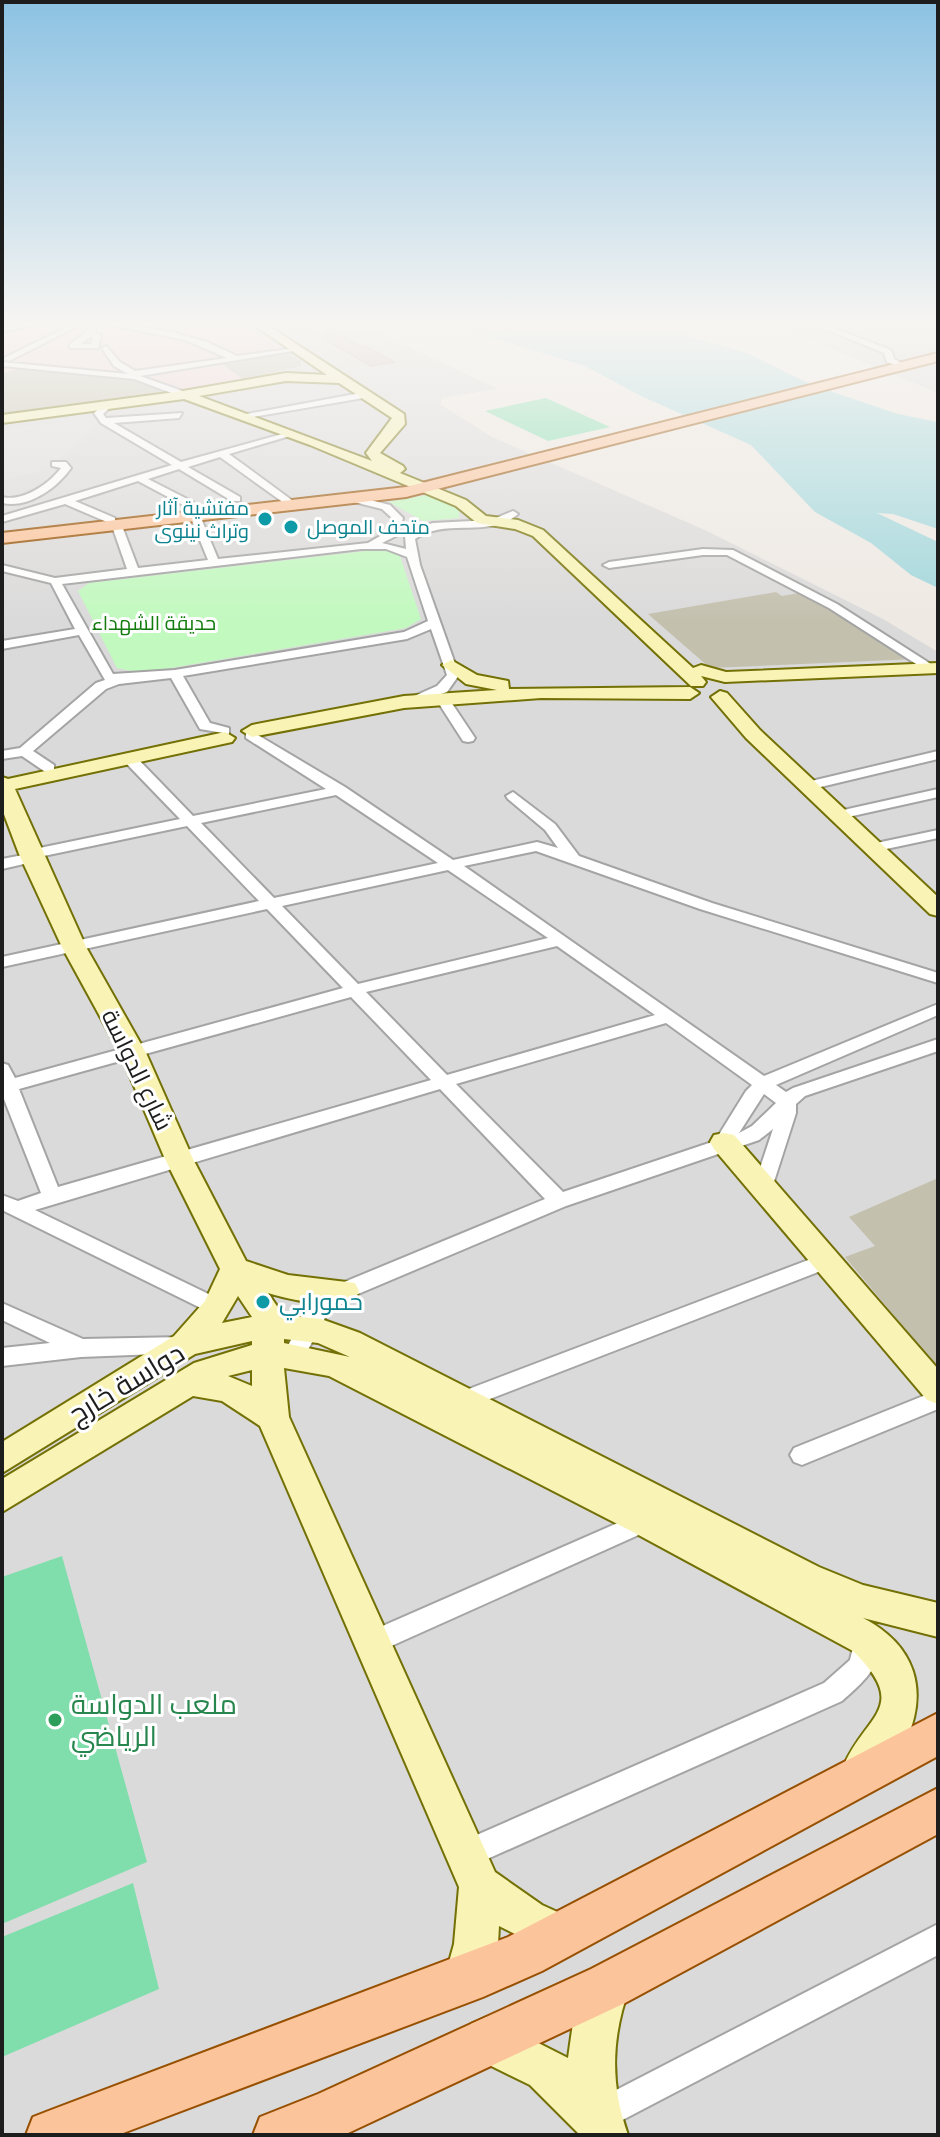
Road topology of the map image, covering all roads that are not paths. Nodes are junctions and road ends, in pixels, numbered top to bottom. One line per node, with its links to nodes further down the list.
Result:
1 (116, 423): 9 (street)
2 (260, 423): 5 (street)
3 (399, 423): 6 (street)
4 (676, 423): 12 (main road)
5 (290, 433): 6 (street); 7 (street)
6 (359, 447): 10 (street); 12 (street)
7 (222, 454): 9 (street); 17 (street)
8 (55, 464): 15 (street)
9 (178, 467): 11 (street); 13 (street)
10 (383, 471): 12 (street); 17 (main road)
11 (139, 478): 16 (street); 18 (street)
12 (426, 486): 14 (main road); 20 (street); 24 (street)
13 (236, 499)
14 (364, 499): 18 (main road); 22 (street)
15 (2, 500)
16 (65, 500): 21 (street); 25 (street)
17 (288, 501): 25 (main road)
18 (192, 511): 25 (main road); 30 (street)
19 (2, 513): 21 (street)
20 (513, 514): 24 (street); 43 (street)
21 (16, 516): 23 (street)
22 (396, 516): 26 (street); 28 (street)
23 (2, 519)
24 (491, 522): 26 (street); 43 (street)
25 (114, 523): 27 (main road); 33 (street)
26 (443, 525): 29 (street)
27 (2, 535)
28 (361, 546): 29 (street); 30 (street)
29 (412, 555): 35 (street)
30 (214, 562): 33 (street)
31 (609, 565): 40 (street)
32 (2, 568): 34 (street)
33 (133, 571): 34 (street)
34 (55, 581): 36 (street)
35 (434, 623): 38 (street); 39 (street)
36 (82, 631): 37 (street); 42 (street)
37 (2, 645)
38 (451, 665): 43 (street); 45 (street)
39 (175, 674): 42 (street); 47 (street)
40 (934, 674): 41 (street)
41 (820, 677): 43 (street); 43 (street)
42 (117, 680): 49 (street)
43 (706, 687): 44 (street); 55 (street)
44 (442, 699): 45 (street); 48 (street)
45 (404, 702): 46 (street)
46 (252, 733): 47 (street); 56 (street)
47 (224, 734): 52 (street); 53 (street)
48 (468, 738)
49 (24, 751): 50 (street); 53 (street)
50 (2, 755)
51 (938, 755): 55 (street)
52 (130, 759): 54 (street); 60 (street)
53 (49, 768): 54 (street)
54 (2, 783): 63 (street, شارع الدواسة)
55 (808, 786): 59 (street)
56 (340, 790): 60 (street); 66 (street)
57 (938, 793): 59 (street)
58 (513, 796): 64 (street)
59 (839, 815): 62 (street)
60 (191, 823): 63 (street); 67 (street)
61 (938, 834): 62 (street)
62 (872, 848): 68 (street)
63 (31, 856): 65 (street); 70 (street, شارع الدواسة)
64 (572, 857): 66 (street); 72 (street)
65 (2, 864)
66 (444, 864): 67 (street); 69 (street)
67 (272, 905): 70 (street); 73 (street)
68 (938, 909)
69 (557, 941): 73 (street); 75 (street)
70 (74, 947): 71 (street); 77 (street, شارع الدواسة)
71 (2, 962)
72 (938, 978)
73 (355, 990): 77 (street); 79 (street)
74 (938, 1009): 80 (street)
75 (670, 1016): 79 (street); 80 (street)
76 (938, 1045): 81 (street)
77 (133, 1053): 78 (street); 83 (street, شارع الدواسة)
78 (4, 1081): 85 (street)
79 (443, 1083): 83 (street); 86 (street)
80 (763, 1084): 81 (street); 82 (street)
81 (786, 1101): 82 (street); 84 (street)
82 (724, 1142): 84 (street); 86 (street)
83 (179, 1159): 85 (street); 89 (street, شارع الدواسة)
84 (763, 1189): 88 (street)
85 (52, 1196): 87 (street)
86 (559, 1201): 90 (street)
87 (10, 1206): 91 (street)
88 (824, 1262): 98 (street); 100 (street)
89 (235, 1269): 90 (street); 91 (street); 93 (street, شارع الدواسة)
90 (344, 1291): 93 (street)
91 (217, 1308): 94 (street)
92 (2, 1311): 95 (street)
93 (285, 1341): 94 (street, دواسة خارج); 97 (street, دواسة خارج); 100 (street); 101 (street); 105 (street)
94 (184, 1345): 95 (street); 103 (street, دواسة خارج)
95 (81, 1348): 96 (street)
96 (2, 1357)
97 (185, 1383): 101 (street); 104 (street, دواسة خارج)
98 (938, 1391)
99 (938, 1399): 102 (street)
100 (461, 1401): 106 (street)
101 (273, 1417): 108 (street)
102 (802, 1455)
103 (2, 1459)
104 (2, 1497)
105 (645, 1521): 107 (street); 108 (street)
106 (938, 1620)
107 (866, 1639): 110 (street); 112 (street)
108 (371, 1643): 112 (street)
109 (938, 1733): 110 (main road)
110 (839, 1785): 113 (main road)
111 (938, 1810): 116 (main road)
112 (473, 1871): 113 (street); 115 (street)
113 (560, 1935): 115 (main road)
114 (938, 1939): 118 (street)
115 (466, 1980): 119 (main road)
116 (608, 1986): 117 (main road); 118 (street)
117 (487, 2040): 118 (street); 120 (main road)
118 (601, 2126)
119 (51, 2135)
120 (278, 2135)

